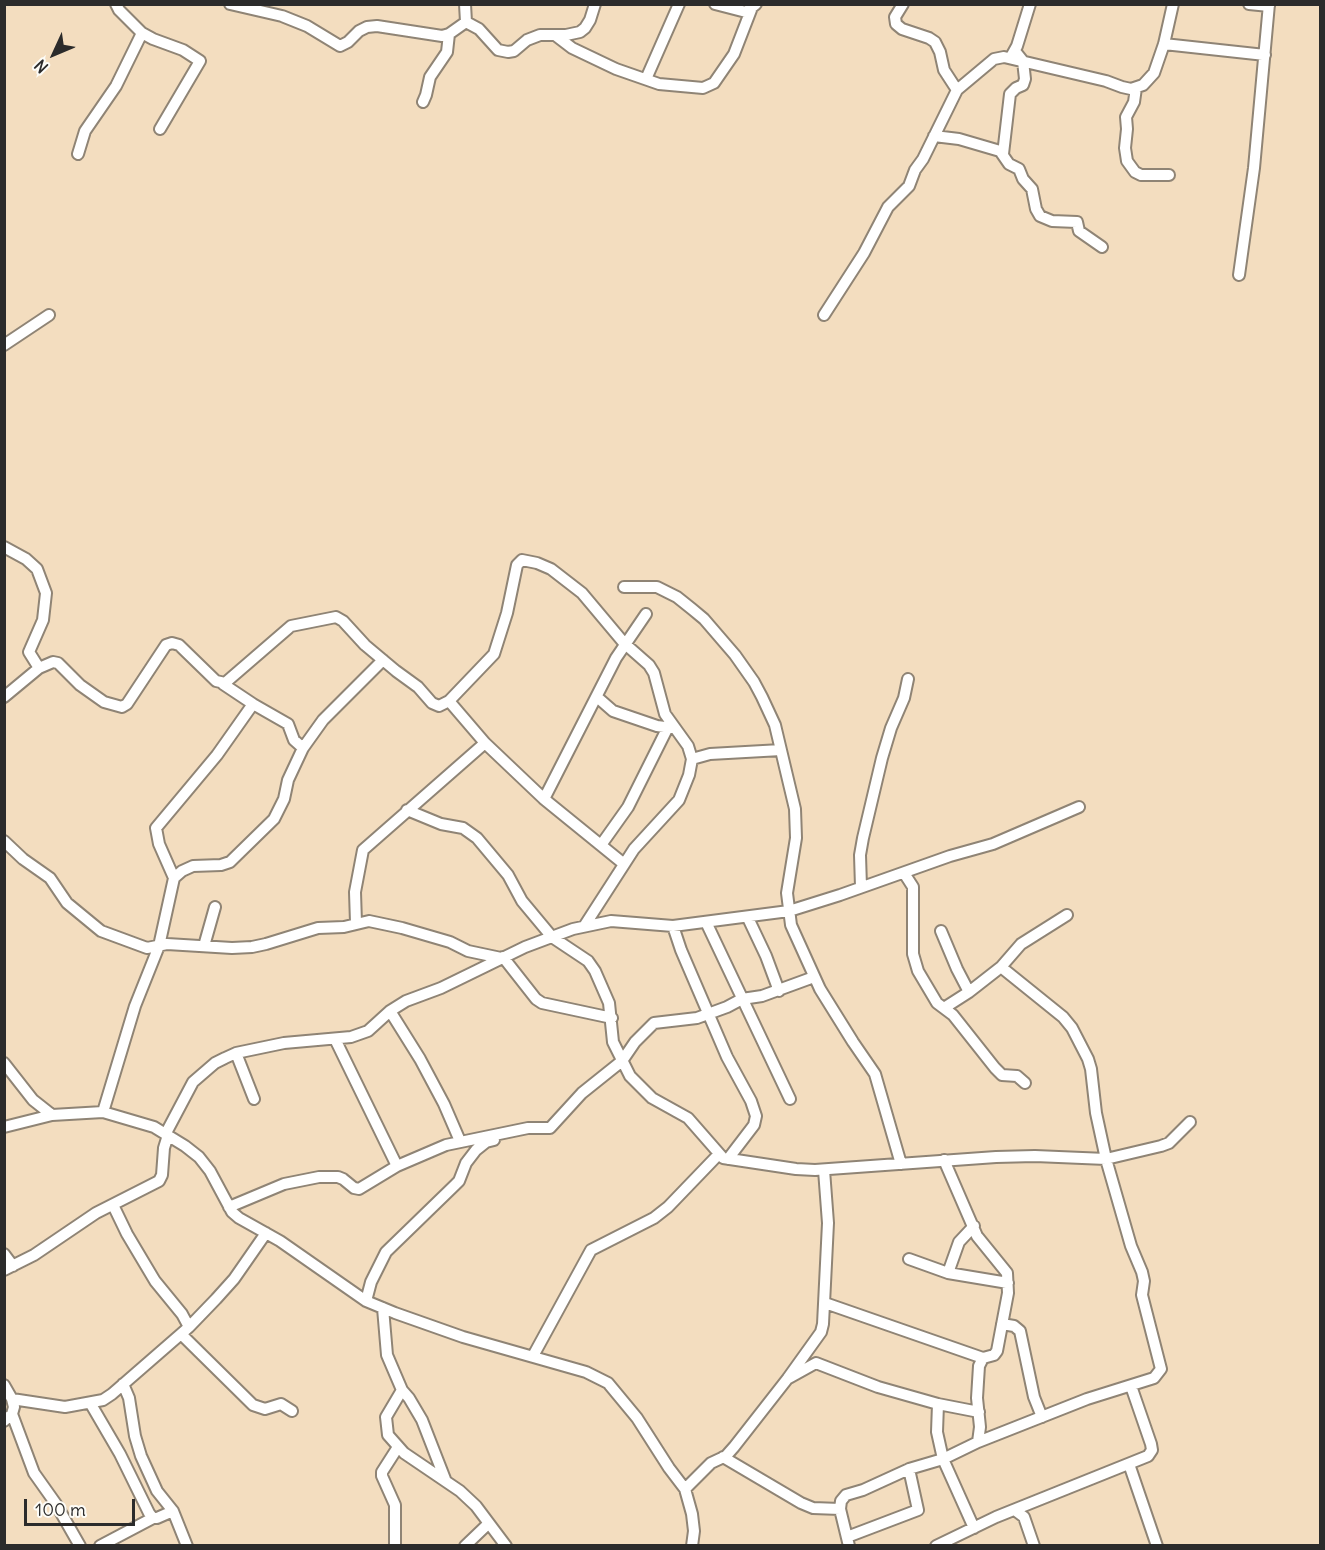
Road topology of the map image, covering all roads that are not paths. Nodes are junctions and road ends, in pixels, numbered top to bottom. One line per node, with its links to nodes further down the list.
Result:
1 (116, 4): 14 (street)
2 (230, 4): 15 (street)
3 (465, 4): 13 (street)
4 (595, 4): 16 (street)
5 (680, 4): 21 (street)
6 (715, 4): 12 (street)
7 (903, 4): 23 (street)
8 (1173, 4): 17 (street)
9 (1249, 4): 11 (street)
10 (1029, 5): 18 (street)
11 (1269, 5): 19 (street)
12 (754, 7): 21 (street)
13 (466, 22): 15 (street); 16 (street)
14 (142, 33): 25 (street); 27 (street)
15 (449, 33): 24 (street)
16 (555, 35): 21 (street)
17 (1164, 44): 19 (street); 22 (street)
18 (1013, 54): 20 (street); 23 (street)
19 (1265, 56): 31 (street)
20 (1023, 61): 22 (street); 28 (street)
21 (645, 79)
22 (1136, 88): 29 (street)
23 (957, 90): 26 (street)
24 (423, 102)
25 (160, 129)
26 (934, 136): 28 (street); 33 (street)
27 (78, 154)
28 (1003, 154): 30 (street)
29 (1169, 175)
30 (1102, 247)
31 (1239, 275)
32 (49, 315): 34 (street)
33 (824, 315)
34 (4, 345)
35 (4, 547): 40 (street)
36 (624, 587): 50 (street)
37 (646, 614): 38 (street)
38 (624, 643): 44 (street); 45 (street); 47 (street)
39 (383, 660): 42 (street); 45 (street); 49 (street)
40 (39, 668): 42 (street); 43 (street)
41 (908, 679): 60 (street)
42 (223, 684): 46 (street)
43 (4, 697)
44 (597, 697): 47 (street); 52 (street)
45 (449, 701): 48 (street)
46 (253, 705): 49 (street); 59 (street)
47 (672, 728): 51 (street); 56 (street)
48 (485, 743): 52 (street); 54 (street)
49 (303, 748): 59 (street)
50 (780, 750): 51 (street); 62 (street)
51 (692, 759): 57 (street)
52 (544, 799): 56 (street)
53 (1079, 807): 58 (street)
54 (407, 810): 66 (street); 70 (street)
55 (4, 841): 71 (street)
56 (601, 845): 57 (street)
57 (624, 864): 67 (street)
58 (904, 873): 60 (street); 79 (street)
59 (174, 878): 71 (street)
60 (861, 887): 62 (street)
61 (215, 907): 72 (street)
62 (789, 911): 64 (street); 75 (street)
63 (1067, 915): 74 (street)
64 (748, 918): 65 (street); 76 (street)
65 (706, 922): 68 (street); 78 (street)
66 (356, 923): 72 (street); 73 (street)
67 (585, 926): 68 (street); 70 (street)
68 (673, 926): 81 (street)
69 (940, 931): 77 (street)
70 (552, 937): 73 (street); 82 (street)
71 (159, 946): 72 (street); 92 (street)
72 (204, 946)
73 (502, 957): 80 (street); 82 (street)
74 (1001, 967): 77 (street); 100 (street)
75 (814, 977): 76 (street); 102 (street)
76 (779, 991): 78 (street)
77 (969, 992): 79 (street)
78 (742, 999): 81 (street); 91 (street)
79 (944, 1008): 89 (street)
80 (390, 1011): 83 (street); 98 (street)
81 (709, 1014): 87 (street); 99 (street)
82 (612, 1018): 87 (street)
83 (351, 1037): 84 (street); 86 (street)
84 (335, 1039): 85 (street); 86 (street)
85 (236, 1053): 90 (street); 97 (street)
86 (346, 1060): 103 (street)
87 (622, 1061): 96 (street); 99 (street)
88 (4, 1063): 93 (street)
89 (1025, 1083)
90 (254, 1099)
91 (790, 1099)
92 (103, 1112): 93 (street); 97 (street)
93 (52, 1115): 95 (street)
94 (1190, 1122): 100 (street)
95 (4, 1127)
96 (508, 1133): 98 (street); 114 (street)
97 (167, 1134): 105 (street); 106 (street)
98 (460, 1141): 103 (street)
99 (723, 1157): 104 (street); 119 (street)
100 (1106, 1159): 101 (street); 126 (street)
101 (944, 1160): 102 (street); 107 (street)
102 (901, 1164): 104 (street)
103 (397, 1166): 106 (street)
104 (824, 1170): 115 (street)
105 (113, 1205): 111 (street); 118 (street)
106 (230, 1207): 108 (street)
107 (974, 1226): 112 (street); 113 (street)
108 (266, 1233): 114 (street); 118 (street)
109 (4, 1254): 111 (street)
110 (909, 1260): 112 (street)
111 (9, 1268)
112 (948, 1273): 113 (street)
113 (1008, 1283): 117 (street)
114 (366, 1300): 116 (street)
115 (825, 1303): 122 (street); 123 (street)
116 (382, 1308): 120 (street); 127 (street)
117 (1002, 1324): 122 (street); 134 (street)
118 (185, 1331): 124 (street); 131 (street)
119 (544, 1335): 120 (street); 121 (street)
120 (521, 1353): 121 (street)
121 (533, 1356): 142 (street)
122 (983, 1358): 132 (street)
123 (788, 1378): 130 (street); 137 (street)
124 (123, 1384): 129 (street); 144 (street)
125 (4, 1385): 128 (street)
126 (1131, 1386): 134 (street); 139 (street)
127 (402, 1390): 136 (street); 141 (street)
128 (12, 1399): 129 (street); 133 (street)
129 (94, 1402): 146 (street)
130 (938, 1404): 132 (street); 138 (street)
131 (291, 1411)
132 (979, 1412): 135 (street)
133 (8, 1417): 150 (street)
134 (1042, 1417): 135 (street)
135 (978, 1442): 138 (street)
136 (398, 1447): 141 (street); 153 (street)
137 (723, 1457): 142 (street); 143 (street)
138 (943, 1459): 140 (street); 148 (street)
139 (1129, 1464): 145 (street); 159 (street)
140 (909, 1469): 143 (street); 149 (street)
141 (445, 1479): 147 (street)
142 (685, 1490): 156 (street)
143 (840, 1509): 149 (street)
144 (173, 1511): 146 (street); 152 (street)
145 (1022, 1512): 148 (street); 158 (street)
146 (153, 1518): 151 (street)
147 (488, 1524): 154 (street); 155 (street)
148 (974, 1528): 157 (street)
149 (848, 1541)
150 (80, 1545)
151 (100, 1545)
152 (187, 1545)
153 (395, 1545)
154 (465, 1545)
155 (506, 1545)
156 (692, 1545)
157 (936, 1545)
158 (1034, 1545)
159 (1157, 1545)

